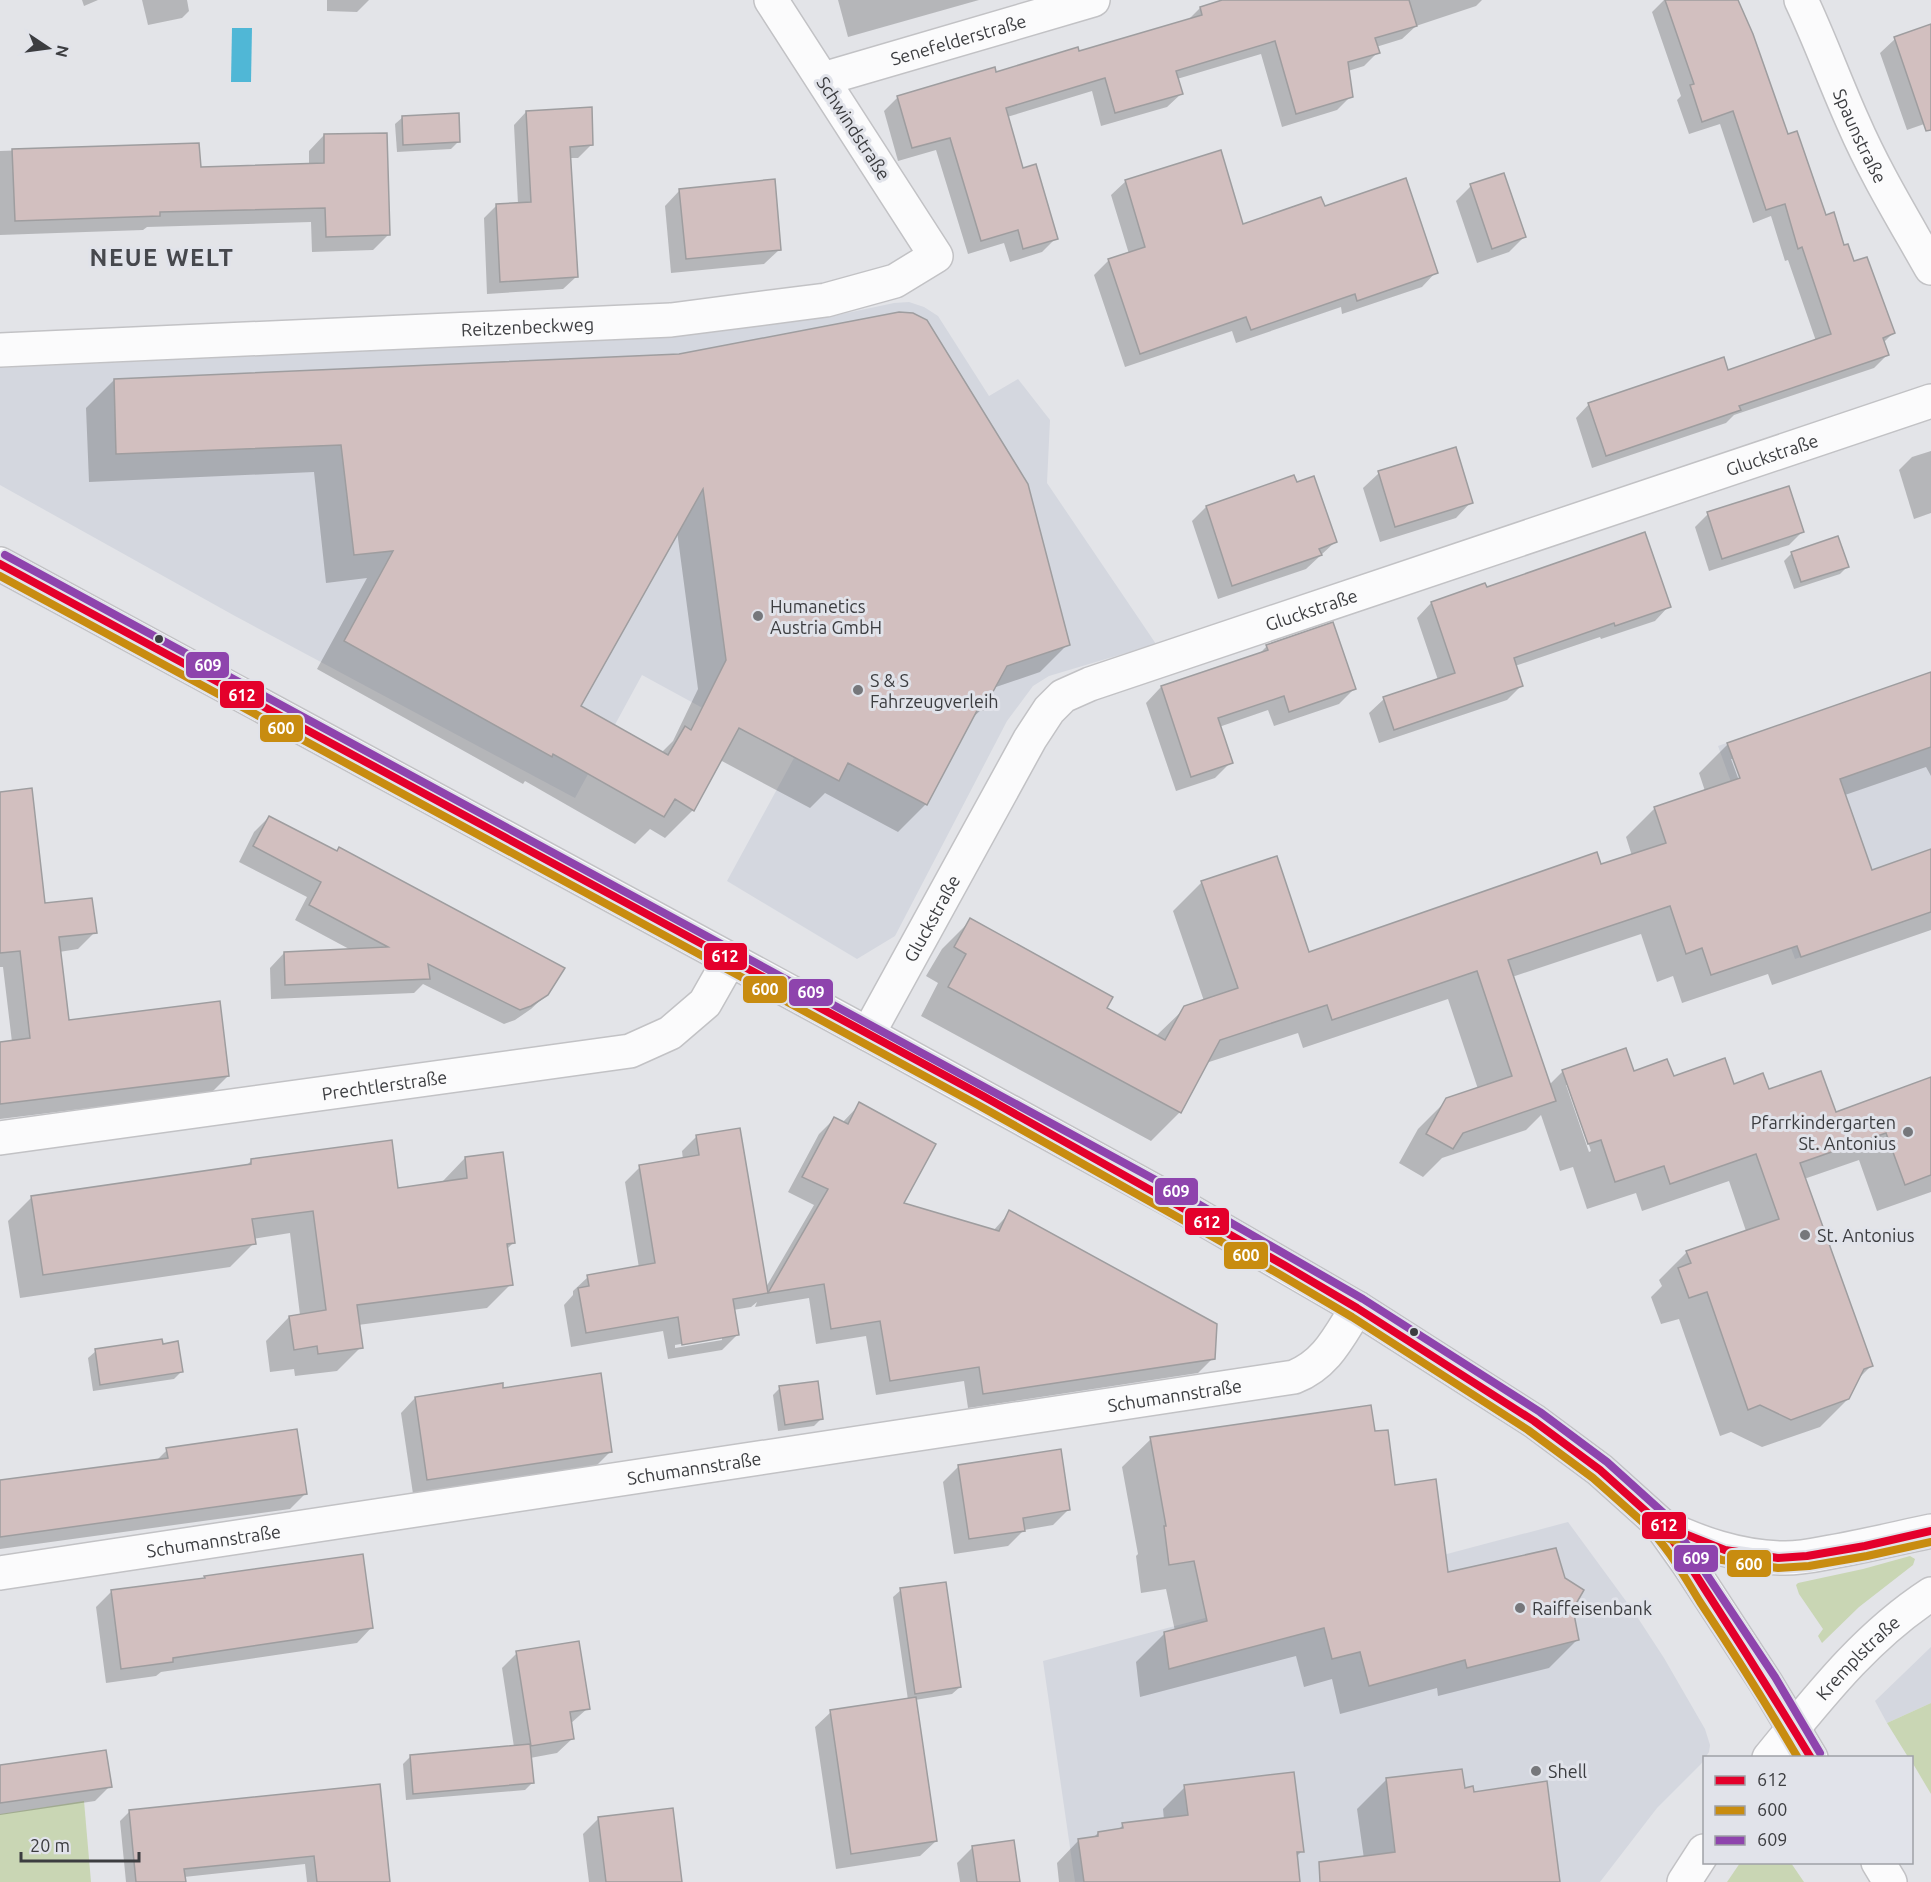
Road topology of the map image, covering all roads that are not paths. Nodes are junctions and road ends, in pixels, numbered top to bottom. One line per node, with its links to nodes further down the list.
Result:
1 (771, 0): 4 (street, Schwindstraße)
2 (1093, 0): 4 (street, Senefelderstraße)
3 (1801, 0): 6 (street, Spaunstraße)
4 (823, 79): 5 (street, Schwindstraße)
5 (936, 256): 7 (street, Reitzenbeckweg)
6 (1931, 268)
7 (0, 350)
8 (1931, 401): 11 (street, Gluckstraße)
9 (0, 564): 10 (street)
10 (730, 959): 11 (street); 12 (street, Prechtlerstraße)
11 (868, 1034): 13 (street)
12 (0, 1138)
13 (1357, 1308): 14 (street); 16 (street, Schumannstraße)
14 (1660, 1524): 15 (street); 18 (street)
15 (1931, 1531)
16 (0, 1573)
17 (1931, 1594): 18 (street, Kremplstraße)
18 (1793, 1729): 19 (street, Kremplstraße); 20 (street)
19 (1771, 1756)
20 (1810, 1756)
21 (1703, 1852): 23 (street)
22 (1879, 1864): 24 (street)
23 (1683, 1882)
24 (1890, 1882)

